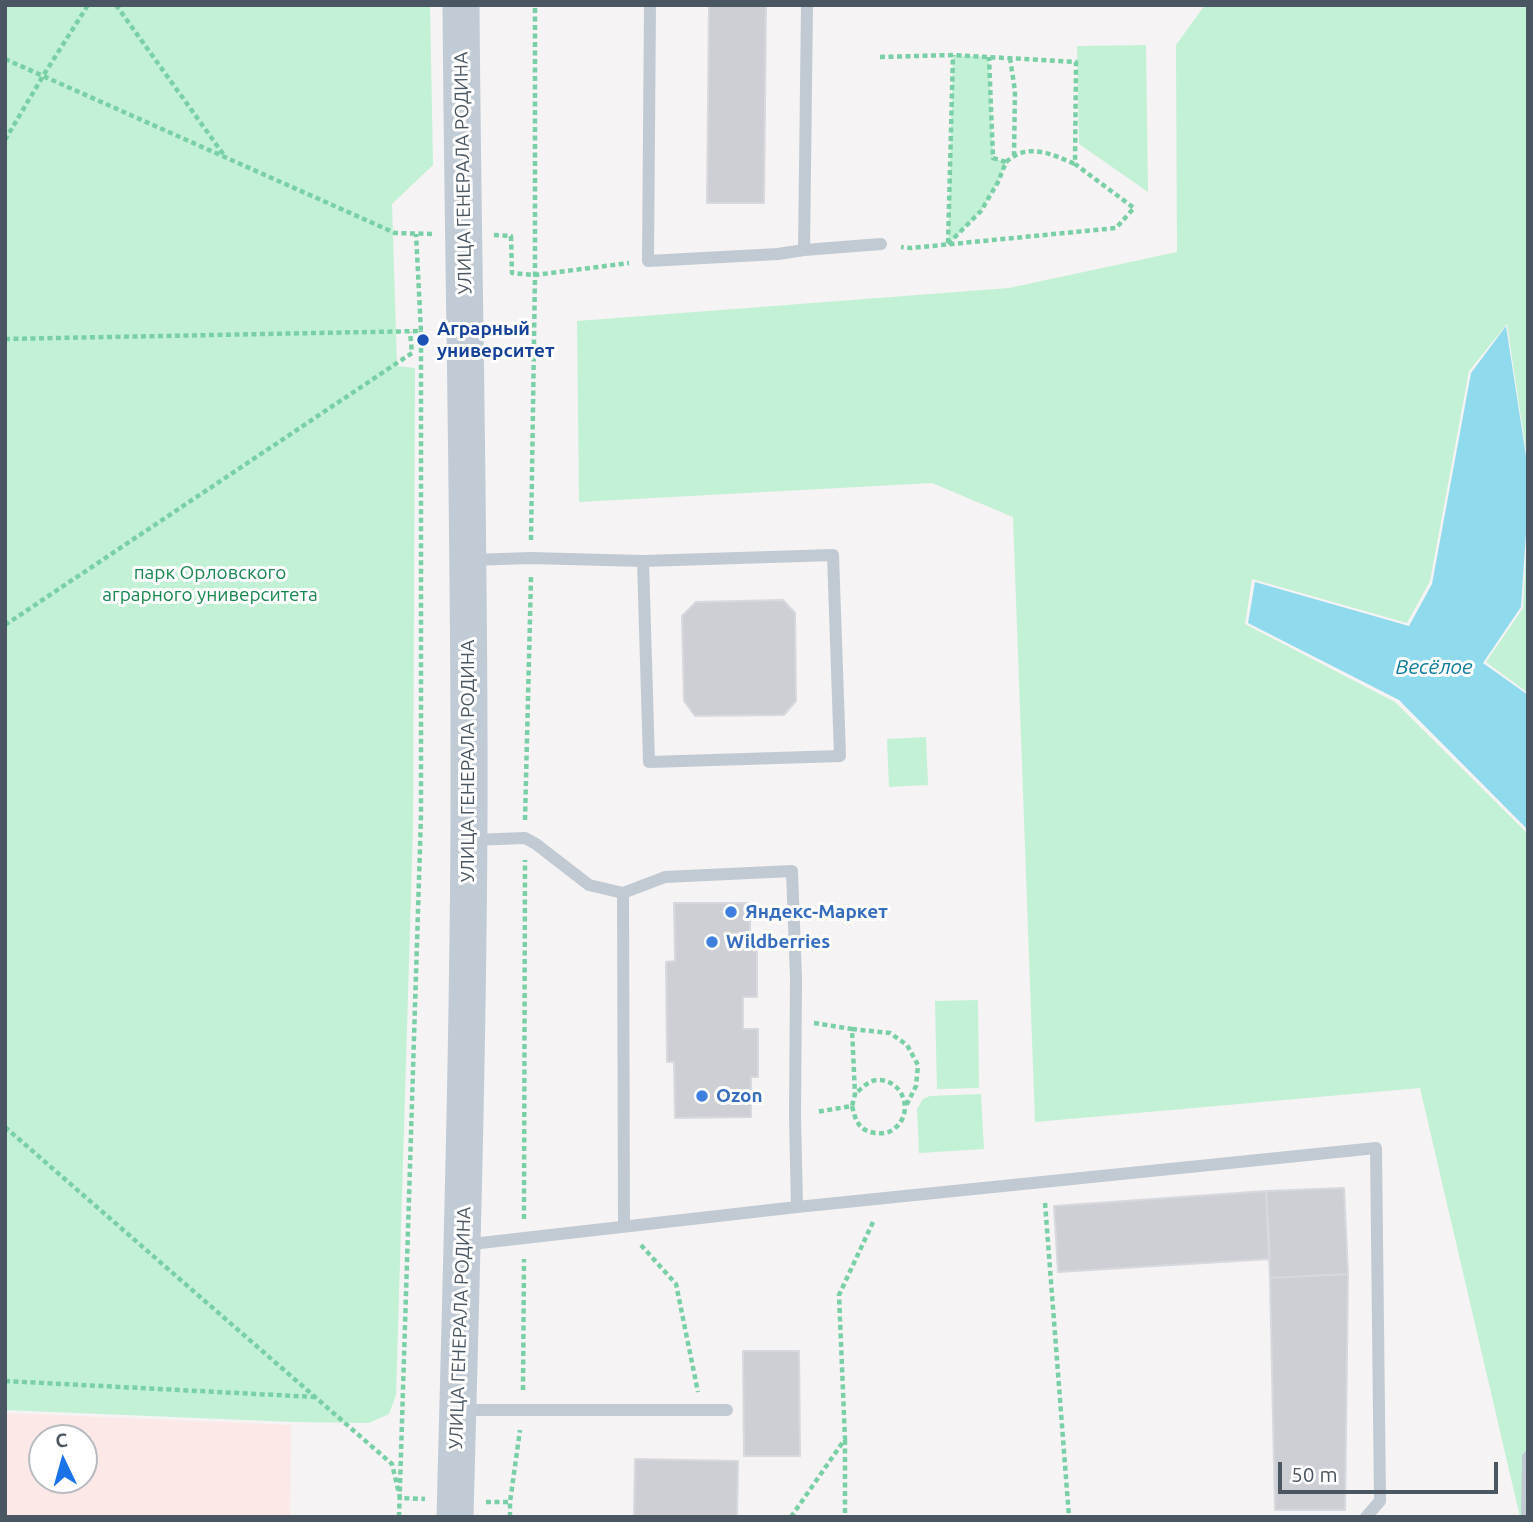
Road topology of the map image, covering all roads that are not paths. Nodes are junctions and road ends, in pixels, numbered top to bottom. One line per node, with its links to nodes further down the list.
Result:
1 (461, 5): 6 (main road, УЛИЦА ГЕНЕРАЛА РОДИНА)
2 (650, 5): 5 (lane)
3 (807, 5): 5 (lane)
4 (881, 244): 5 (lane)
5 (804, 250)
6 (468, 560): 7 (lane); 8 (main road, УЛИЦА ГЕНЕРАЛА РОДИНА)
7 (643, 561): 7 (lane)
8 (468, 840): 9 (lane); 12 (main road, УЛИЦА ГЕНЕРАЛА РОДИНА)
9 (623, 893): 10 (lane); 11 (lane)
10 (797, 1207): 11 (lane); 17 (lane)
11 (624, 1226): 12 (lane)
12 (463, 1245): 13 (main road, УЛИЦА ГЕНЕРАЛА РОДИНА)
13 (458, 1410): 14 (lane); 16 (main road, УЛИЦА ГЕНЕРАЛА РОДИНА)
14 (727, 1410)
15 (1528, 1457): 18 (lane)
16 (455, 1517)
17 (1366, 1517)
18 (1527, 1517)

